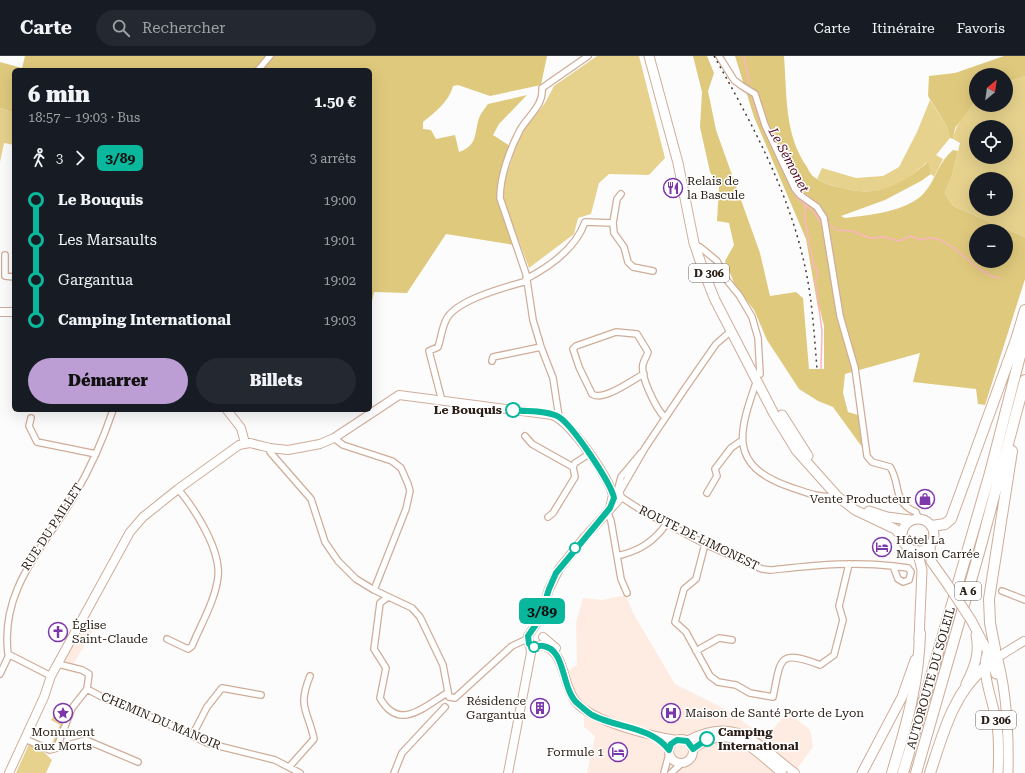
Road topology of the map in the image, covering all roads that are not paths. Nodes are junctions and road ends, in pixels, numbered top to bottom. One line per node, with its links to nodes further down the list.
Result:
1 (270, 56): 6 (street)
2 (588, 56): 13 (street)
3 (649, 56): 18 (main road, D 306)
4 (654, 56): 9 (main road, D 306)
5 (719, 56): 46 (street)
6 (260, 68)
7 (621, 194): 8 (street)
8 (613, 223): 11 (street); 13 (street)
9 (700, 247): 22 (main road, D 306); 22 (street)
10 (5, 255): 12 (street)
11 (653, 271)
12 (12, 277)
13 (526, 280): 19 (street); 24 (street)
14 (1025, 310): 48 (highway)
15 (0, 312): 16 (street)
16 (12, 312)
17 (1025, 329): 100 (highway, AUTOROUTE DU SOLEIL / A 6)
18 (731, 331): 22 (main road, D 306); 30 (street)
19 (540, 347): 20 (street); 28 (street)
20 (492, 361)
21 (644, 374): 21 (street); 30 (street)
22 (759, 377): 33 (street); 43 (main road, D 306); 46 (main road, D 306)
23 (1025, 380): 25 (highway, AUTOROUTE DU SOLEIL / A 6)
24 (442, 401): 28 (street); 32 (street)
25 (1018, 408): 69 (highway); 101 (highway, AUTOROUTE DU SOLEIL / A 6)
26 (112, 412): 37 (street, RUE DU PAILLET)
27 (231, 412): 34 (street)
28 (559, 417): 38 (street)
29 (31, 418): 37 (street)
30 (665, 418): 36 (street)
31 (525, 436): 39 (street)
32 (334, 438): 35 (street); 56 (street)
33 (741, 441): 41 (street); 43 (street)
34 (245, 443): 35 (street); 40 (street)
35 (270, 448): 56 (street)
36 (645, 448): 42 (street); 42 (street)
37 (96, 454): 68 (street, RUE DU PAILLET)
38 (589, 454): 39 (street); 42 (street)
39 (573, 467): 45 (street)
40 (178, 489): 63 (street); 70 (street)
41 (707, 494)
42 (618, 496): 44 (street); 47 (street, ROUTE DE LIMONEST)
43 (837, 496): 49 (main road, D 306)
44 (608, 509): 53 (street); 66 (street)
45 (548, 517)
46 (914, 519): 48 (main road); 49 (main road)
47 (666, 523): 50 (street, ROUTE DE LIMONEST); 53 (street)
48 (932, 526): 51 (main road)
49 (902, 536): 52 (main road)
50 (705, 544): 54 (street, ROUTE DE LIMONEST); 67 (street)
51 (930, 546): 52 (main road); 61 (main road, D 306, bridge)
52 (915, 550): 62 (main road)
53 (617, 556): 58 (street)
54 (849, 564): 55 (street, ROUTE DE LIMONEST); 67 (street)
55 (893, 566)
56 (374, 590): 59 (street)
57 (1002, 591): 60 (street)
58 (627, 593)
59 (388, 597): 76 (street); 76 (street)
60 (1025, 600)
61 (972, 620): 69 (main road, D 306); 75 (main road)
62 (920, 633): 98 (main road); 99 (highway)
63 (167, 639)
64 (732, 640): 67 (street)
65 (1024, 641): 69 (street)
66 (534, 642): 76 (street); 79 (street); 93 (street)
67 (696, 651)
68 (9, 655): 71 (street); 72 (street)
69 (991, 658): 75 (highway); 103 (main road, D 306); 104 (main road, D 306)
70 (58, 664): 72 (street); 74 (street, CHEMIN DU MANOIR)
71 (0, 674)
72 (51, 676): 81 (street)
73 (310, 676): 89 (street)
74 (88, 690): 80 (street, CHEMIN DU MANOIR); 84 (street)
75 (962, 692): 102 (highway)
76 (448, 693)
77 (261, 695): 80 (street)
78 (445, 707): 92 (street)
79 (645, 733): 82 (street); 86 (street)
80 (192, 736): 89 (street, CHEMIN DU MANOIR)
81 (24, 739): 84 (street); 90 (street)
82 (677, 740): 83 (street); 86 (street)
83 (687, 741): 85 (street); 97 (street)
84 (57, 747): 87 (street)
85 (693, 749): 88 (street); 96 (street)
86 (669, 752): 88 (street); 94 (street)
87 (138, 762)
88 (681, 764): 95 (street)
89 (290, 766): 91 (street, CHEMIN DU MANOIR)
90 (9, 773)
91 (300, 773)
92 (394, 773)
93 (508, 773)
94 (664, 773)
95 (670, 773)
96 (782, 773)
97 (795, 773)
98 (862, 773)
99 (892, 773)
100 (903, 773)
101 (916, 773)
102 (930, 773)
103 (998, 773)
104 (1008, 773)

